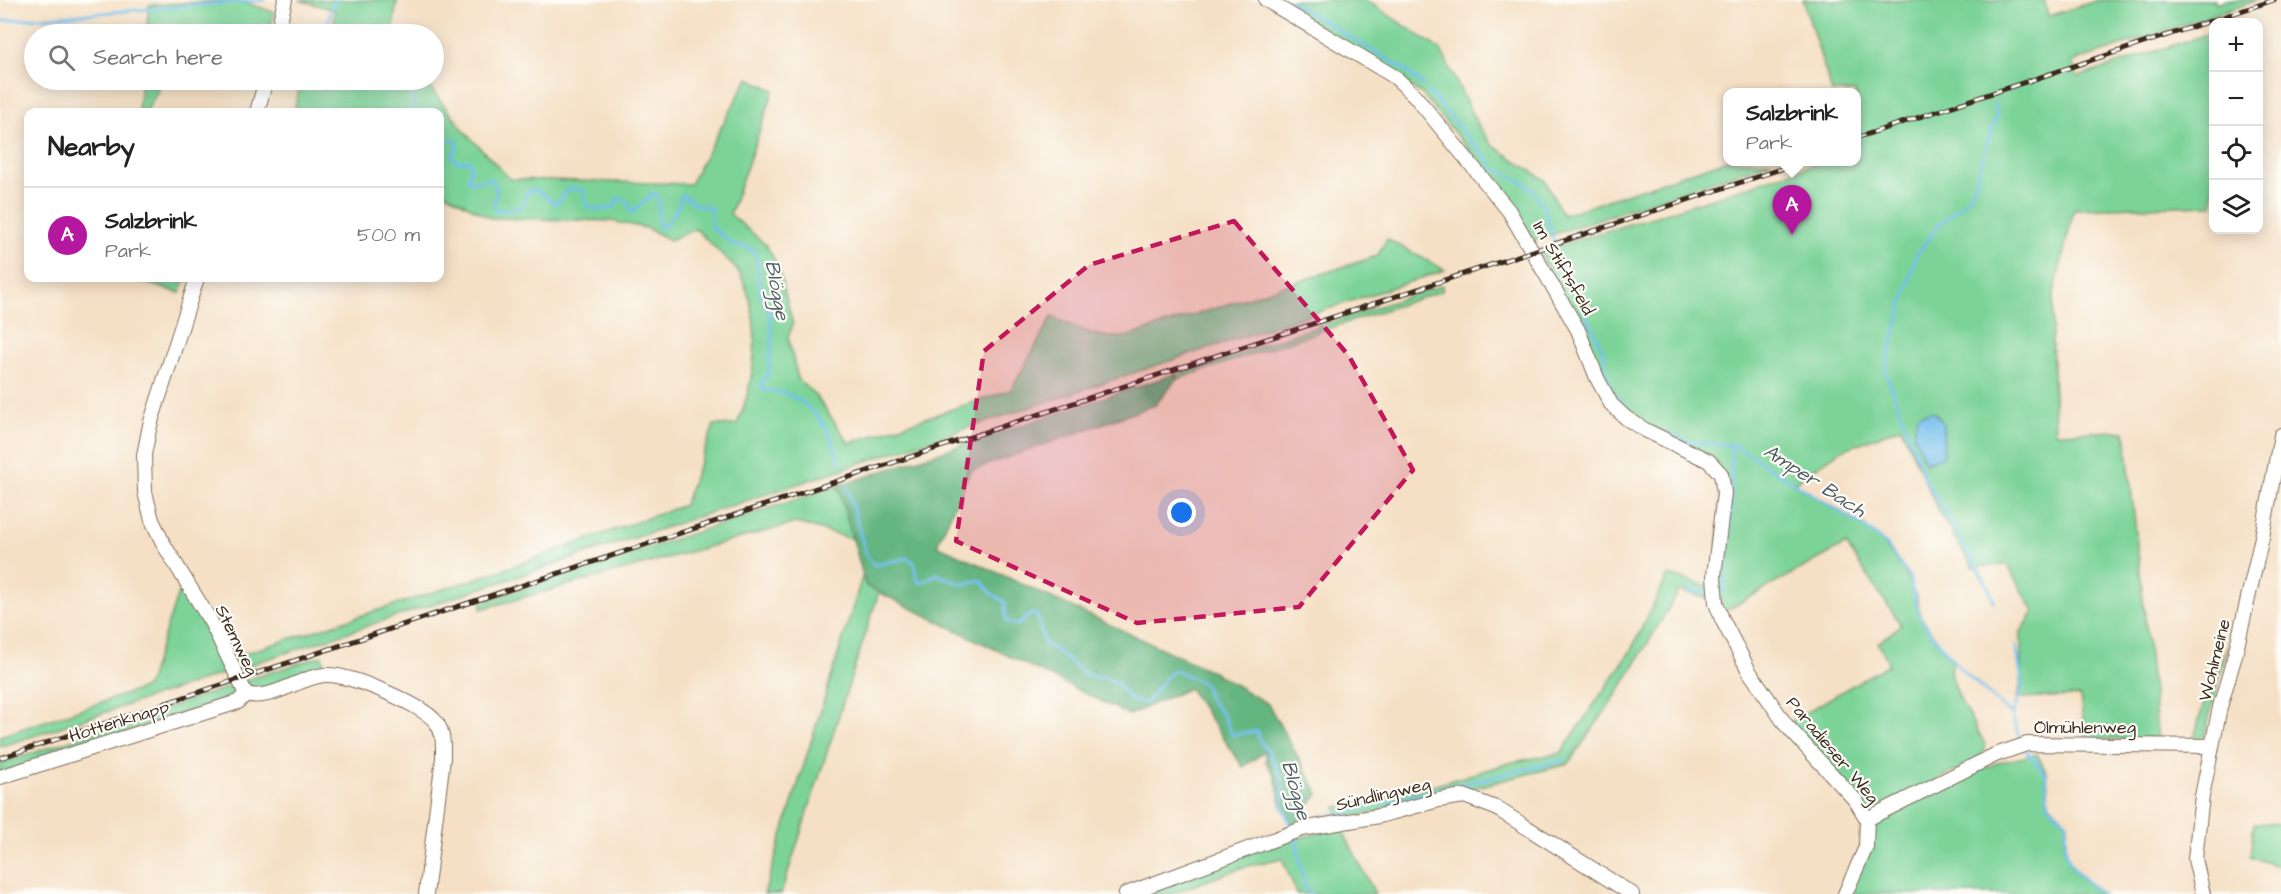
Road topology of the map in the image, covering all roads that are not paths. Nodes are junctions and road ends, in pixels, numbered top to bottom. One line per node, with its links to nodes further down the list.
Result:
1 (285, 0): 3 (street)
2 (1266, 0): 8 (street, Im Stiftsfeld)
3 (279, 24)
4 (263, 90): 5 (street)
5 (258, 108)
6 (195, 282): 9 (street, Stemweg)
7 (2281, 435): 10 (street, Wohlmeine)
8 (1716, 603): 12 (street, Paradieser Weg)
9 (246, 694): 11 (street, Hottenknapp); 13 (street, Stemweg)
10 (2212, 746): 12 (street, Ölmühlenweg); 17 (street, Wohlmeine)
11 (0, 777)
12 (1867, 819): 16 (street, Paradieser Weg)
13 (426, 894)
14 (1126, 894): 15 (street, Sündlingweg)
15 (1632, 894)
16 (1845, 894)
17 (2203, 894)

